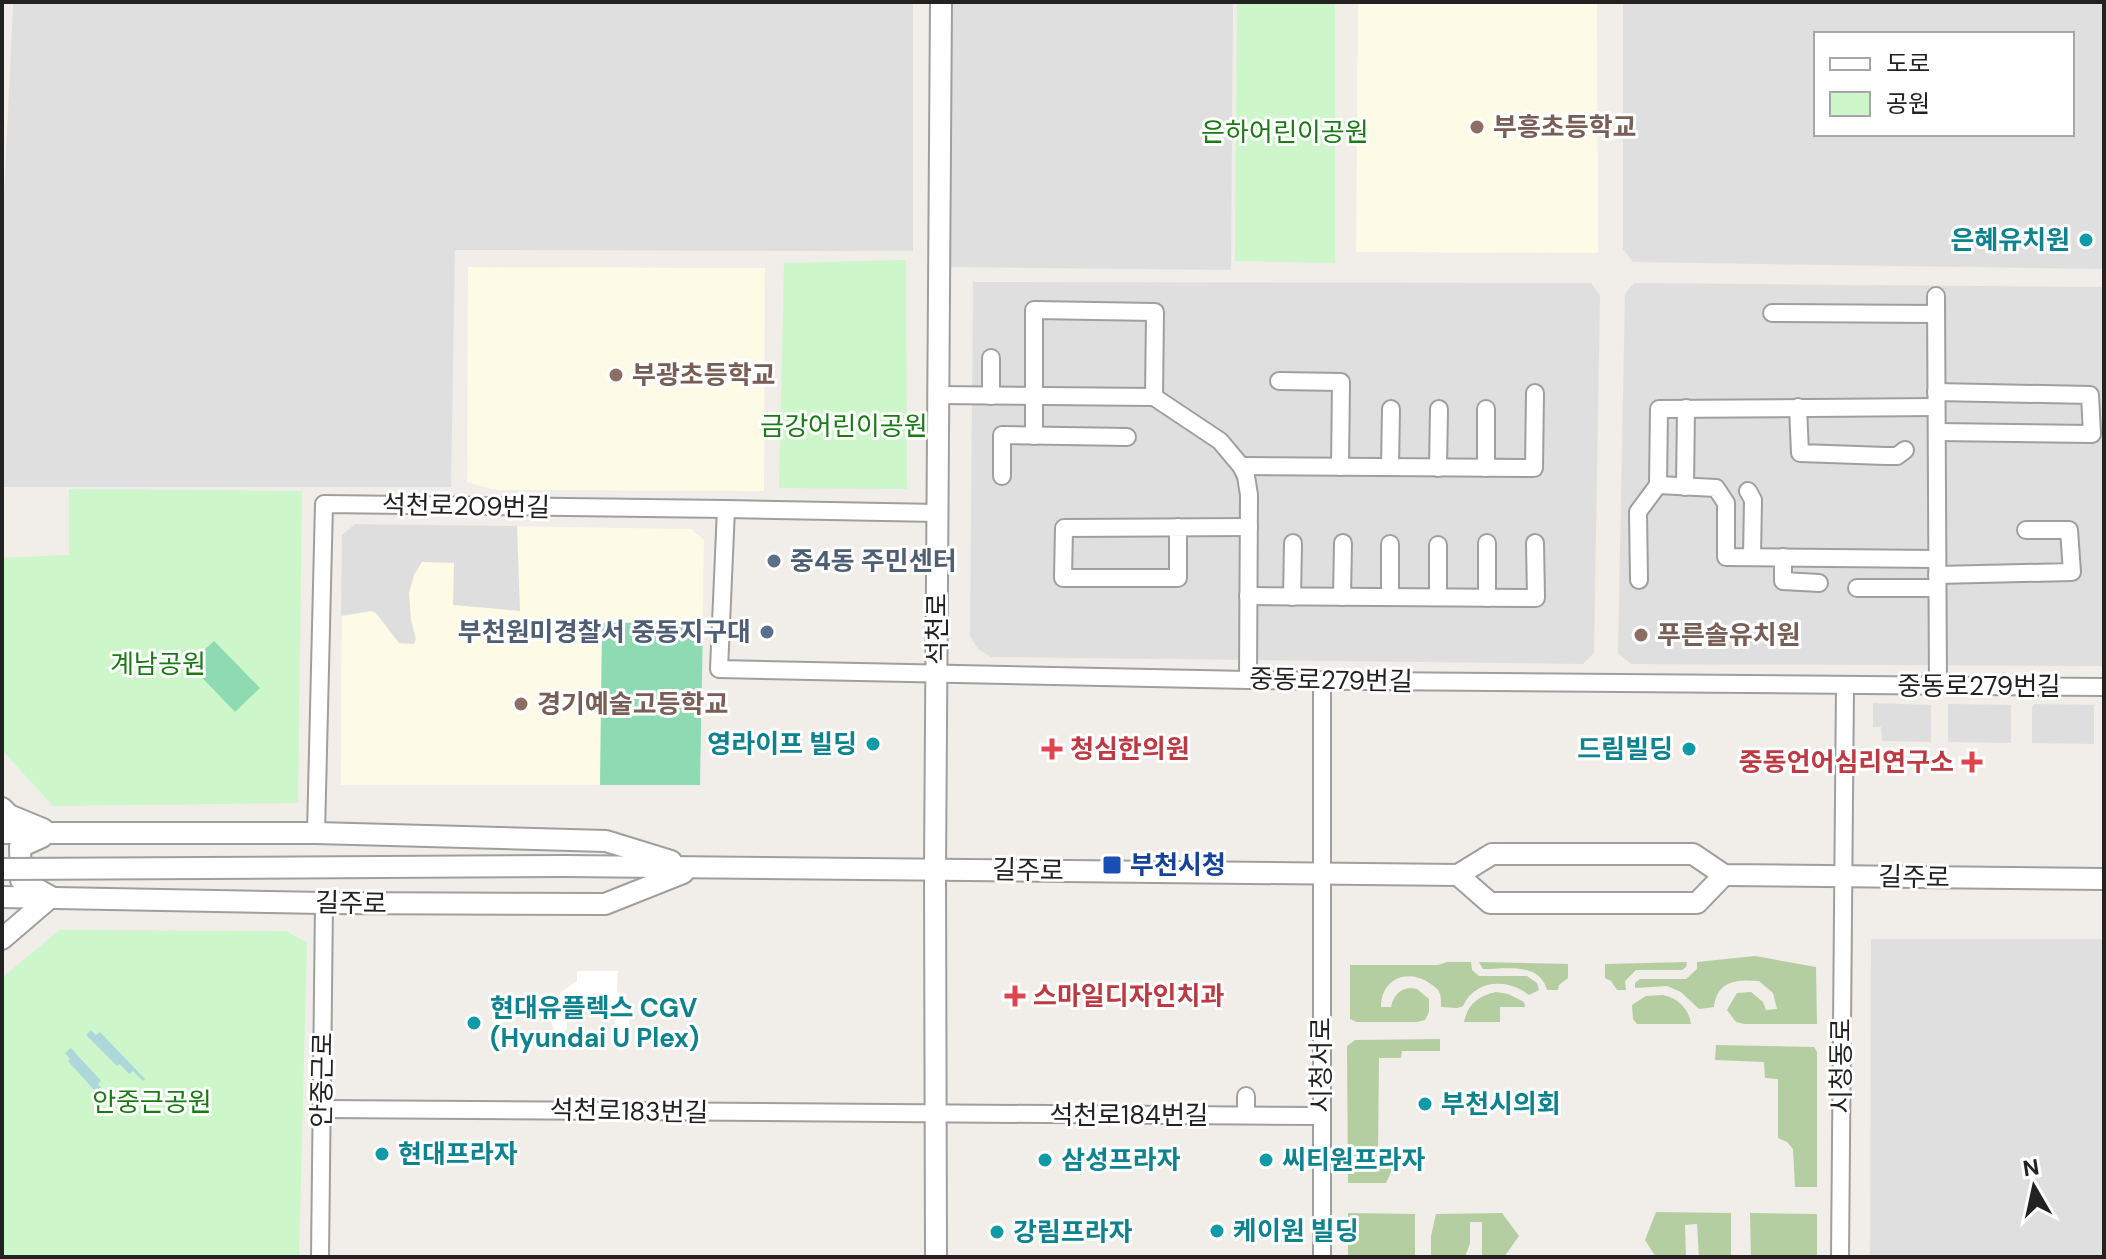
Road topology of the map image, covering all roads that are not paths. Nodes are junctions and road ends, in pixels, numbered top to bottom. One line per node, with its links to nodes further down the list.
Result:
1 (941, 2): 8 (street, 석천로)
2 (1936, 296): 4 (street)
3 (1772, 313): 4 (street)
4 (1936, 314): 12 (street)
5 (991, 358): 9 (street)
6 (1279, 381): 23 (street)
7 (1535, 393): 26 (street)
8 (938, 395): 9 (street); 32 (street, 석천로)
9 (991, 396): 10 (street)
10 (1035, 396): 11 (street); 11 (street); 19 (street)
11 (1154, 397): 22 (street)
12 (1936, 400): 13 (street); 18 (street); 18 (street)
13 (1798, 407): 14 (street); 21 (street)
14 (1686, 408): 28 (street); 29 (street)
15 (1391, 409): 24 (street)
16 (1439, 409): 25 (street)
17 (1486, 409): 26 (street)
18 (1937, 432): 44 (street)
19 (1034, 436): 20 (street); 27 (street)
20 (1127, 437)
21 (1905, 450)
22 (1241, 466): 23 (street); 34 (street)
23 (1340, 467): 24 (street)
24 (1390, 467): 25 (street)
25 (1438, 468): 26 (street)
26 (1486, 468)
27 (1002, 476)
28 (1658, 485): 29 (street); 45 (street)
29 (1685, 487): 42 (street)
30 (1748, 491): 42 (street)
31 (726, 509): 32 (street, 석천로209번길); 54 (street, 중동로279번길); 63 (street, 석천로209번길)
32 (938, 513): 54 (street, 석천로)
33 (1178, 527): 33 (street); 34 (street)
34 (1249, 527): 48 (street)
35 (2026, 530): 44 (street)
36 (1293, 543): 49 (street)
37 (1343, 543): 50 (street)
38 (1487, 543): 53 (street)
39 (1535, 543): 53 (street)
40 (1390, 544): 51 (street)
41 (1438, 545): 52 (street)
42 (1752, 557): 43 (street)
43 (1783, 557): 44 (street); 46 (street)
44 (1937, 574): 47 (street); 58 (street)
45 (1639, 580)
46 (1819, 583)
47 (1857, 588)
48 (1248, 596): 49 (street); 55 (street)
49 (1292, 597): 50 (street)
50 (1342, 597): 51 (street)
51 (1390, 597): 52 (street)
52 (1438, 597): 53 (street)
53 (1487, 598)
54 (937, 674): 55 (street, 중동로279번길); 66 (street, 석천로)
55 (1248, 680): 56 (street, 중동로279번길)
56 (1322, 680): 57 (street, 중동로279번길); 67 (street, 시청서로)
57 (1845, 685): 58 (street, 중동로279번길); 70 (street, 시청동로)
58 (1938, 686): 59 (street, 중동로279번길)
59 (2104, 687)
60 (2, 808): 62 (street)
61 (2, 833): 62 (street, 길주로)
62 (51, 833): 63 (street, 길주로); 73 (street)
63 (316, 833): 64 (street, 길주로)
64 (694, 868): 65 (street, 길주로, bridge); 66 (street, 길주로); 74 (street, 길주로)
65 (2, 869)
66 (935, 870): 67 (street, 길주로); 78 (street, 석천로)
67 (1321, 873): 68 (street, 길주로); 80 (street, 시청서로)
68 (1458, 875): 69 (street); 69 (street)
69 (1724, 875): 70 (street, 길주로)
70 (1842, 875): 71 (street, 길주로); 84 (street, 시청동로)
71 (2104, 879)
72 (2, 897): 73 (street, 길주로)
73 (51, 897): 74 (street, 길주로); 75 (street)
74 (324, 903): 77 (street, 안중근로)
75 (2, 939)
76 (1246, 1096): 79 (street)
77 (321, 1109): 78 (street, 석천로183번길); 81 (street, 안중근로)
78 (936, 1114): 79 (street, 석천로184번길); 82 (street, 석천로)
79 (1246, 1115): 80 (street, 석천로184번길)
80 (1321, 1116): 83 (street, 시청서로)
81 (320, 1257)
82 (936, 1257)
83 (1322, 1257)
84 (1840, 1257)

